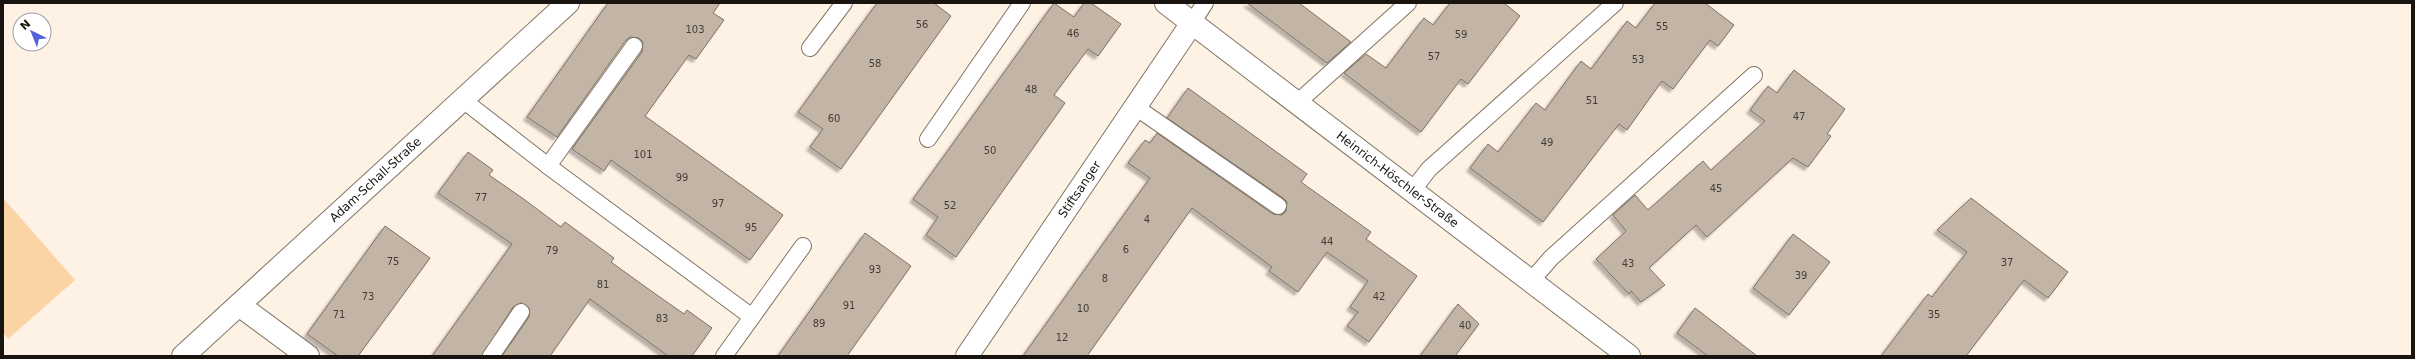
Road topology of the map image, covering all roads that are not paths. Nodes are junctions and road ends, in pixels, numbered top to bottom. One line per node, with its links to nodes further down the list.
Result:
1 (568, 3): 12 (street, Adam-Schall-Straße)
2 (844, 3): 10 (lane)
3 (1022, 3): 15 (lane)
4 (1166, 3): 8 (street, Heinrich-Höschler-Straße)
5 (1205, 3): 8 (lane)
6 (1408, 3): 13 (lane)
7 (1615, 3): 17 (lane)
8 (1192, 23): 13 (street, Heinrich-Höschler-Straße); 14 (street, Stiftsanger)
9 (634, 46): 16 (lane)
10 (810, 48)
11 (1754, 75): 20 (lane)
12 (464, 100): 16 (lane); 21 (street, Adam-Schall-Straße)
13 (1297, 102): 17 (street, Heinrich-Höschler-Straße)
14 (1137, 108): 18 (lane); 28 (street, Stiftsanger)
15 (928, 139)
16 (548, 166): 23 (lane)
17 (1412, 191): 20 (street, Heinrich-Höschler-Straße)
18 (1278, 206)
19 (803, 246): 23 (lane)
20 (1531, 281): 29 (street, Heinrich-Höschler-Straße)
21 (239, 306): 24 (street, Adam-Schall-Straße); 25 (street)
22 (522, 312): 26 (lane)
23 (752, 317): 27 (lane)
24 (183, 356)
25 (308, 356)
26 (491, 356)
27 (724, 356)
28 (967, 356)
29 (1629, 356)

